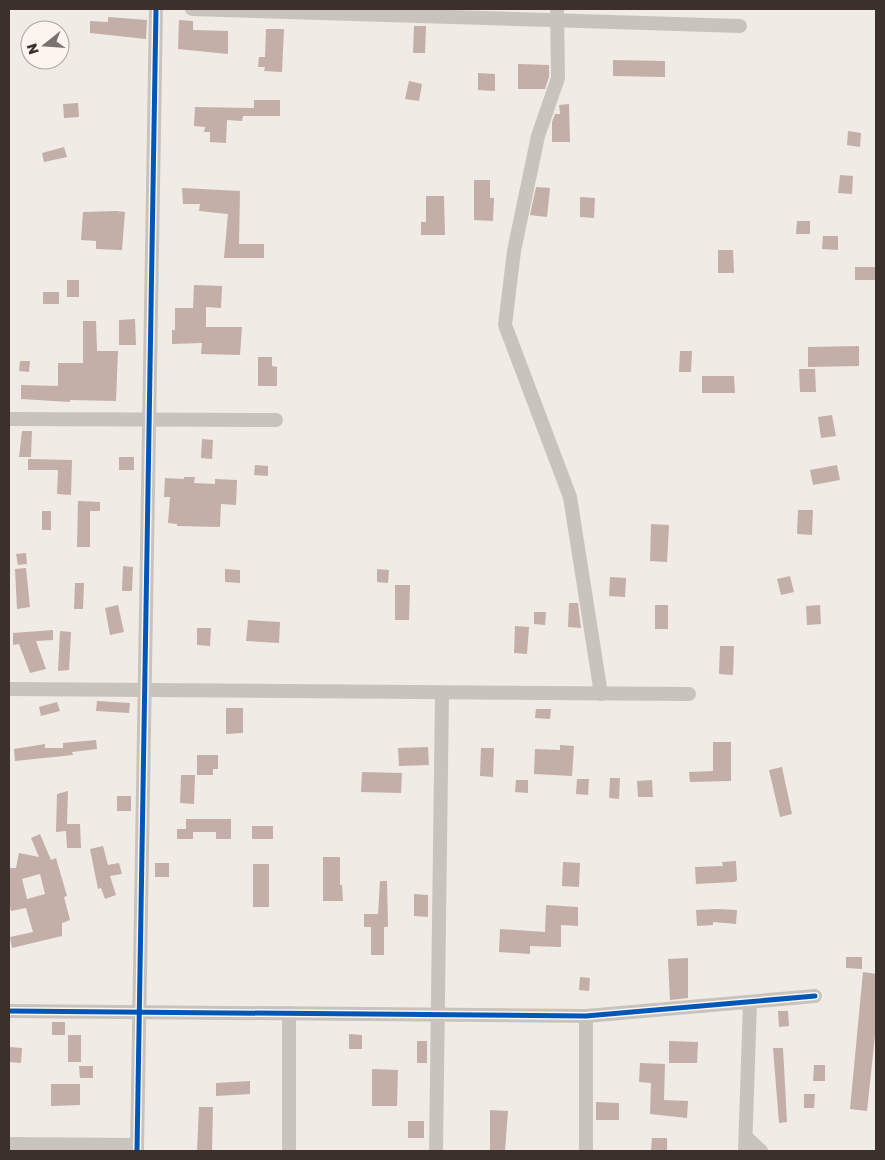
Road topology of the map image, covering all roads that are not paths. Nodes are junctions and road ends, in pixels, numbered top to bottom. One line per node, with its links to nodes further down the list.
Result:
1 (156, 9): 8 (street)
2 (192, 9): 3 (street)
3 (298, 10): 4 (street)
4 (438, 13): 5 (street)
5 (557, 14): 6 (street); 13 (street)
6 (740, 26)
7 (9, 419): 8 (street)
8 (149, 420): 9 (street); 11 (street)
9 (276, 420)
10 (9, 689): 11 (street)
11 (144, 690): 12 (street); 18 (street)
12 (442, 692): 13 (street); 20 (street)
13 (601, 694): 14 (street)
14 (688, 694)
15 (815, 996): 16 (street)
16 (750, 1002): 21 (street); 23 (street)
17 (9, 1011): 18 (street)
18 (139, 1012): 19 (street); 24 (street)
19 (289, 1014): 20 (street); 25 (street)
20 (438, 1015): 21 (street); 26 (street)
21 (586, 1016): 27 (street)
22 (9, 1144): 24 (street)
23 (746, 1144): 28 (street)
24 (137, 1148)
25 (289, 1151)
26 (436, 1151)
27 (586, 1151)
28 (761, 1151)

